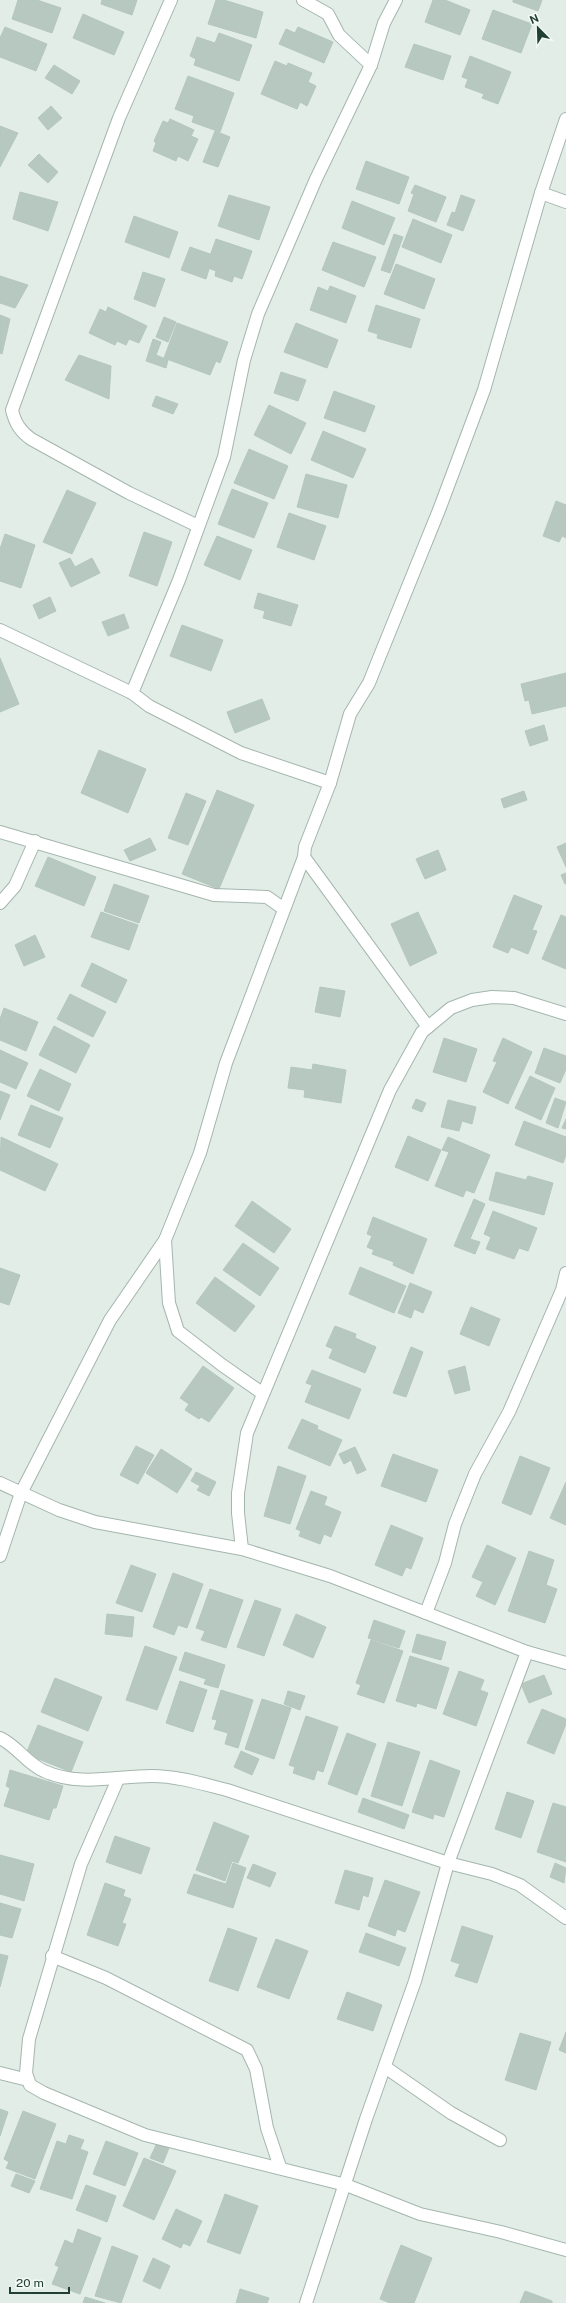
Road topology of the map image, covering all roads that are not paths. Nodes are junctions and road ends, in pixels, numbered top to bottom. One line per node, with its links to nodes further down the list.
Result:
1 (171, 0): 8 (street)
2 (303, 0): 4 (street)
3 (396, 0): 4 (street)
4 (370, 65): 8 (street)
5 (566, 119): 6 (street)
6 (541, 193): 7 (street); 11 (street)
7 (566, 202)
8 (198, 526): 10 (street)
9 (0, 630): 10 (street)
10 (132, 693): 11 (street)
11 (330, 783): 14 (street)
12 (0, 832): 13 (street)
13 (35, 841): 15 (street); 16 (street)
14 (304, 857): 16 (street); 18 (street)
15 (0, 903)
16 (284, 909): 19 (street)
17 (566, 1014): 18 (street)
18 (428, 1027): 21 (street)
19 (166, 1240): 21 (street); 23 (street)
20 (566, 1273): 26 (street)
21 (262, 1393): 24 (street)
22 (0, 1483): 23 (street)
23 (21, 1493): 24 (street); 25 (street)
24 (242, 1549): 26 (street)
25 (0, 1556)
26 (426, 1613): 27 (street)
27 (528, 1652): 28 (street); 31 (street)
28 (566, 1663)
29 (0, 1738): 30 (street)
30 (118, 1779): 31 (street); 33 (street)
31 (448, 1863): 32 (street); 34 (street)
32 (566, 1918)
33 (52, 1956): 36 (street); 38 (street)
34 (385, 2067): 37 (street); 39 (street)
35 (0, 2073): 36 (street)
36 (28, 2080): 38 (street)
37 (500, 2140)
38 (280, 2167): 39 (street)
39 (346, 2185): 40 (street); 41 (street)
40 (566, 2250)
41 (306, 2303)

